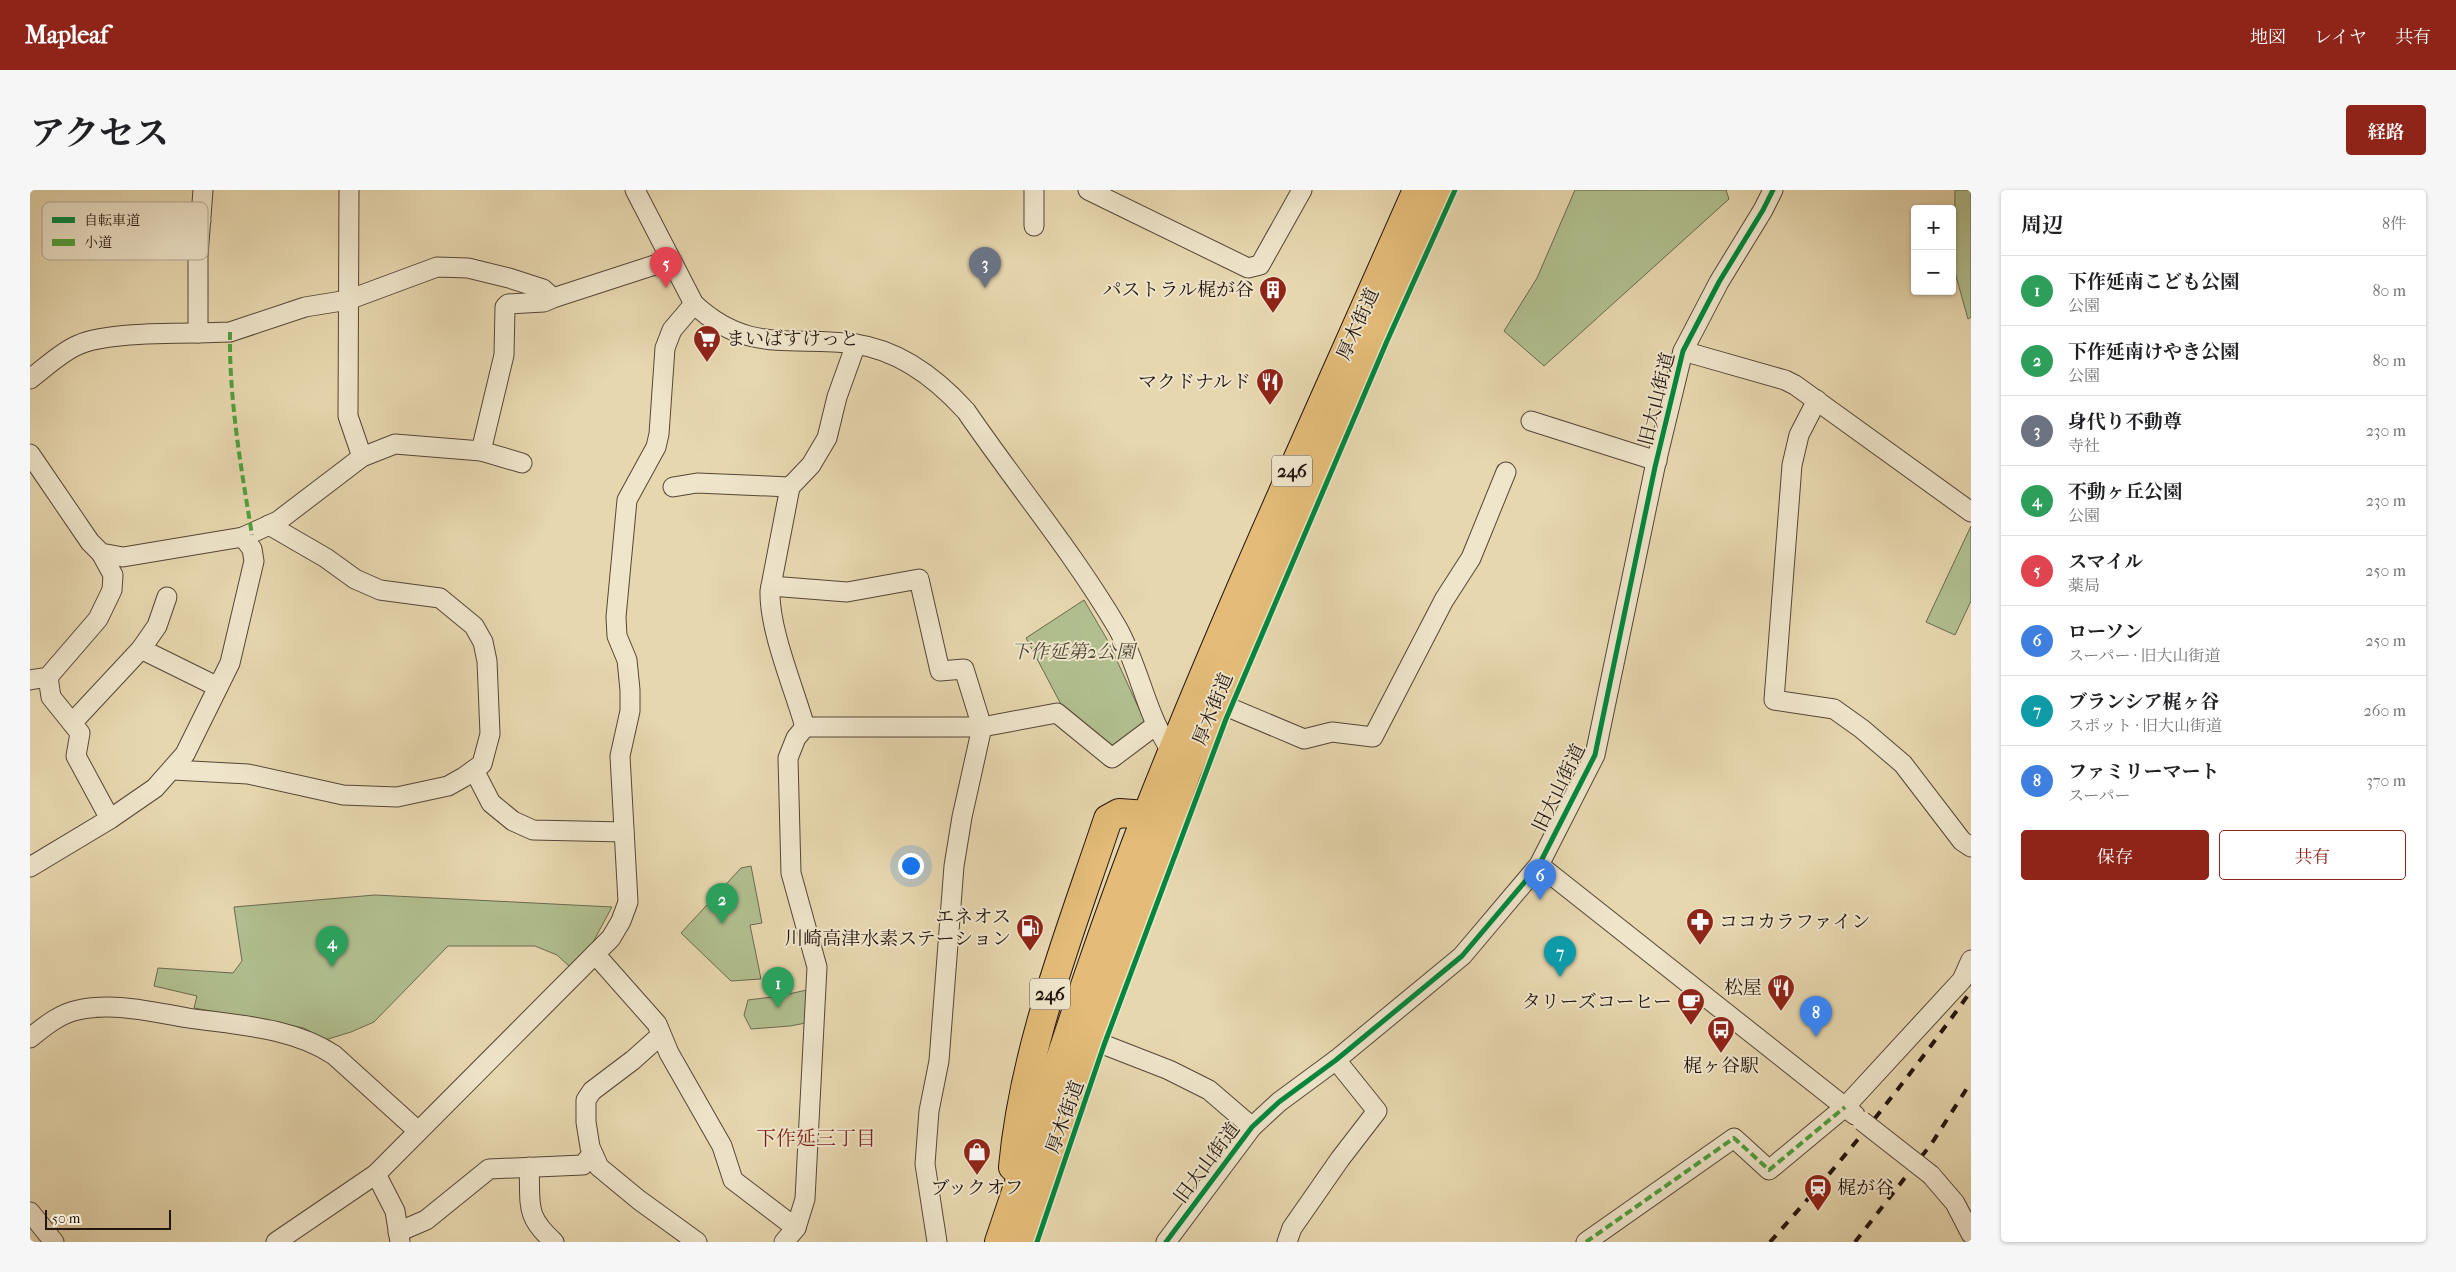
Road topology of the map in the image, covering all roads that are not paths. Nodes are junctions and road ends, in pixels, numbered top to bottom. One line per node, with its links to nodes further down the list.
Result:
1 (349, 190): 13 (street)
2 (635, 190): 11 (street)
3 (1034, 190): 9 (street)
4 (1088, 190): 5 (street)
5 (1302, 190)
6 (1417, 190): 43 (highway, 厚木街道 / 246)
7 (1442, 190): 38 (highway, 厚木街道 / 246)
8 (1773, 190): 17 (street, 旧大山街道)
9 (1034, 226)
10 (198, 260): 15 (street)
11 (670, 260): 12 (street); 14 (street)
12 (553, 298): 13 (street); 21 (street)
13 (348, 300): 15 (street); 23 (street)
14 (694, 304): 16 (street); 48 (street)
15 (198, 333): 18 (street)
16 (856, 344): 28 (street); 40 (street)
17 (1683, 351): 19 (street); 24 (street, 旧大山街道)
18 (30, 379)
19 (1817, 400): 29 (street); 49 (street)
20 (1530, 421): 24 (street)
21 (481, 451): 23 (street); 25 (street)
22 (30, 454): 32 (street)
23 (362, 457): 30 (street)
24 (1657, 461): 50 (street, 旧大山街道)
25 (522, 463)
26 (1506, 472): 38 (street)
27 (673, 487): 28 (street)
28 (790, 488): 33 (street)
29 (1971, 512)
30 (269, 525): 31 (street); 45 (street)
31 (243, 537): 32 (street); 37 (street)
32 (101, 553): 36 (street)
33 (771, 586): 41 (street); 42 (street)
34 (168, 597): 35 (street)
35 (140, 648): 37 (street); 39 (street)
36 (39, 678): 39 (street)
37 (218, 687): 44 (street)
38 (1216, 702): 43 (highway, 厚木街道 / 246)
39 (72, 723): 47 (street)
40 (1156, 725): 42 (street); 43 (street)
41 (805, 727): 42 (street); 67 (street)
42 (982, 727): 73 (street)
43 (1180, 762): 46 (highway, 厚木街道 / 246); 56 (highway, 厚木街道 / 246)
44 (173, 770): 45 (street); 47 (street)
45 (474, 770): 48 (street)
46 (1147, 815): 65 (highway, 厚木街道 / 246); 65 (highway, 246)
47 (110, 819): 51 (street)
48 (624, 832): 52 (street)
49 (1971, 847)
50 (1538, 865): 57 (street, 旧大山街道); 58 (street)
51 (30, 867)
52 (595, 954): 54 (street); 60 (street)
53 (1971, 960): 58 (street)
54 (661, 1035): 61 (street); 67 (street)
55 (30, 1038): 60 (street)
56 (1092, 1040): 59 (street); 75 (highway, 厚木街道 / 246)
57 (1336, 1060): 59 (street, 旧大山街道); 77 (street)
58 (1845, 1107): 66 (street, bridge); 78 (street)
59 (1252, 1127): 76 (street, 旧大山街道)
60 (418, 1131): 63 (street)
61 (592, 1154): 62 (street); 72 (street)
62 (529, 1167): 68 (street); 71 (street)
63 (376, 1174): 68 (street); 70 (street)
64 (30, 1212): 69 (street)
65 (1009, 1214): 74 (highway, 厚木街道 / 246)
66 (1971, 1234)
67 (790, 1235)
68 (399, 1237)
69 (54, 1242)
70 (276, 1242)
71 (554, 1242)
72 (697, 1242)
73 (937, 1242)
74 (999, 1242)
75 (1021, 1242)
76 (1166, 1242)
77 (1287, 1242)
78 (1586, 1242)

